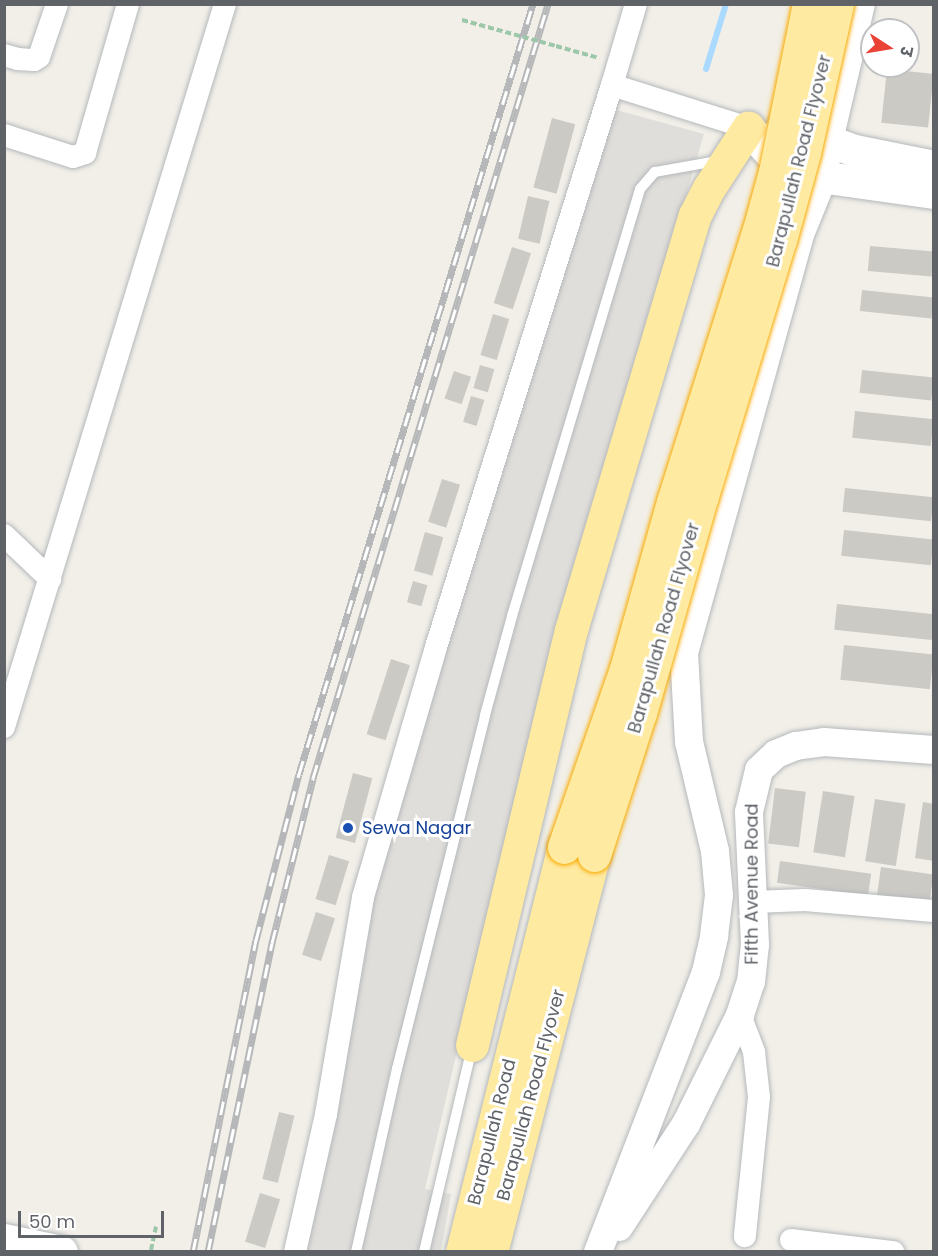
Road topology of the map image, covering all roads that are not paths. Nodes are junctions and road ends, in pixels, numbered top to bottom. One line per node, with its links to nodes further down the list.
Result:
1 (57, 4): 9 (street)
2 (128, 4): 13 (street)
3 (225, 4): 20 (street)
4 (636, 4): 10 (street)
5 (809, 4): 23 (highway, Barapullah Road Flyover, bridge)
6 (833, 4): 12 (street)
7 (837, 4): 23 (highway, Barapullah Road Flyover, bridge)
8 (861, 4): 14 (street)
9 (4, 55)
10 (612, 85): 11 (street); 36 (street)
11 (748, 128): 12 (main road); 15 (highway); 17 (main road)
12 (799, 130): 14 (main road); 17 (street)
13 (4, 135)
14 (829, 140): 16 (main road); 17 (street)
15 (729, 159): 26 (highway); 37 (lane)
16 (933, 166)
17 (808, 174): 18 (main road); 41 (street)
18 (933, 193)
19 (4, 536): 20 (street)
20 (50, 579): 21 (street)
21 (4, 727)
22 (933, 750): 24 (street, Fifth Avenue Road)
23 (579, 851): 27 (highway, Barapullah Road Flyover); 40 (highway, Barapullah Road Flyover)
24 (752, 902): 25 (street); 30 (street, Fifth Avenue Road)
25 (933, 911)
26 (503, 917): 27 (highway); 28 (highway)
27 (543, 929): 29 (highway, Barapullah Road Flyover)
28 (483, 1001): 29 (highway); 31 (highway)
29 (522, 1012): 39 (highway, Barapullah Road)
30 (740, 1015): 32 (street); 42 (street, Fifth Avenue Road)
31 (472, 1045): 38 (lane)
32 (746, 1236)
33 (4, 1240): 35 (main road)
34 (791, 1240): 43 (street)
35 (62, 1251)
36 (295, 1251)
37 (356, 1251)
38 (424, 1251)
39 (462, 1251)
40 (490, 1251)
41 (598, 1251)
42 (602, 1251)
43 (892, 1251)

